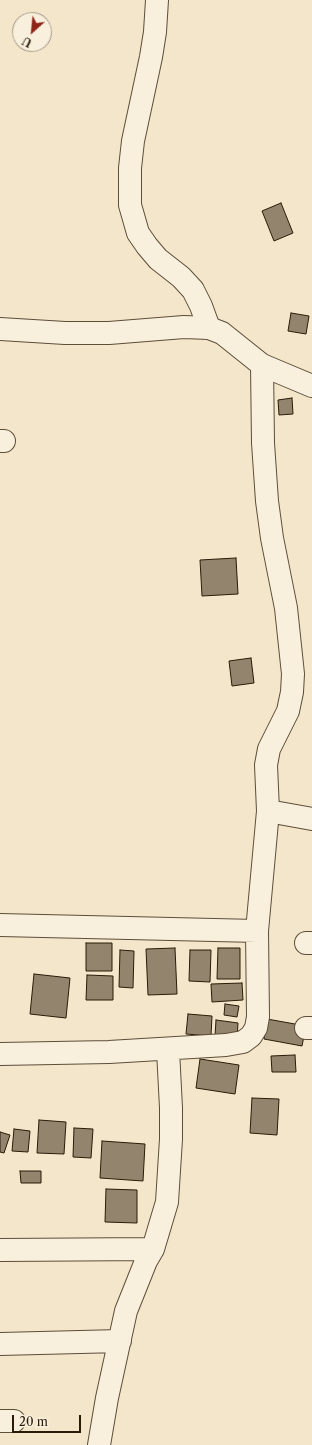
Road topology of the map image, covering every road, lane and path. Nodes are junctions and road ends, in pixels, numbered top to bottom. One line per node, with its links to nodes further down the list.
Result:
1 (157, 0): 2 (street)
2 (209, 328): 3 (street); 4 (street)
3 (0, 329)
4 (262, 365): 5 (street); 6 (street)
5 (312, 386)
6 (268, 811): 7 (street); 9 (street)
7 (312, 819)
8 (0, 925): 9 (street)
9 (257, 931): 10 (street)
10 (168, 1050): 11 (street); 12 (street)
11 (0, 1054)
12 (153, 1249): 13 (street); 14 (street)
13 (0, 1250)
14 (120, 1341): 15 (street); 16 (street)
15 (0, 1344)
16 (99, 1445)

